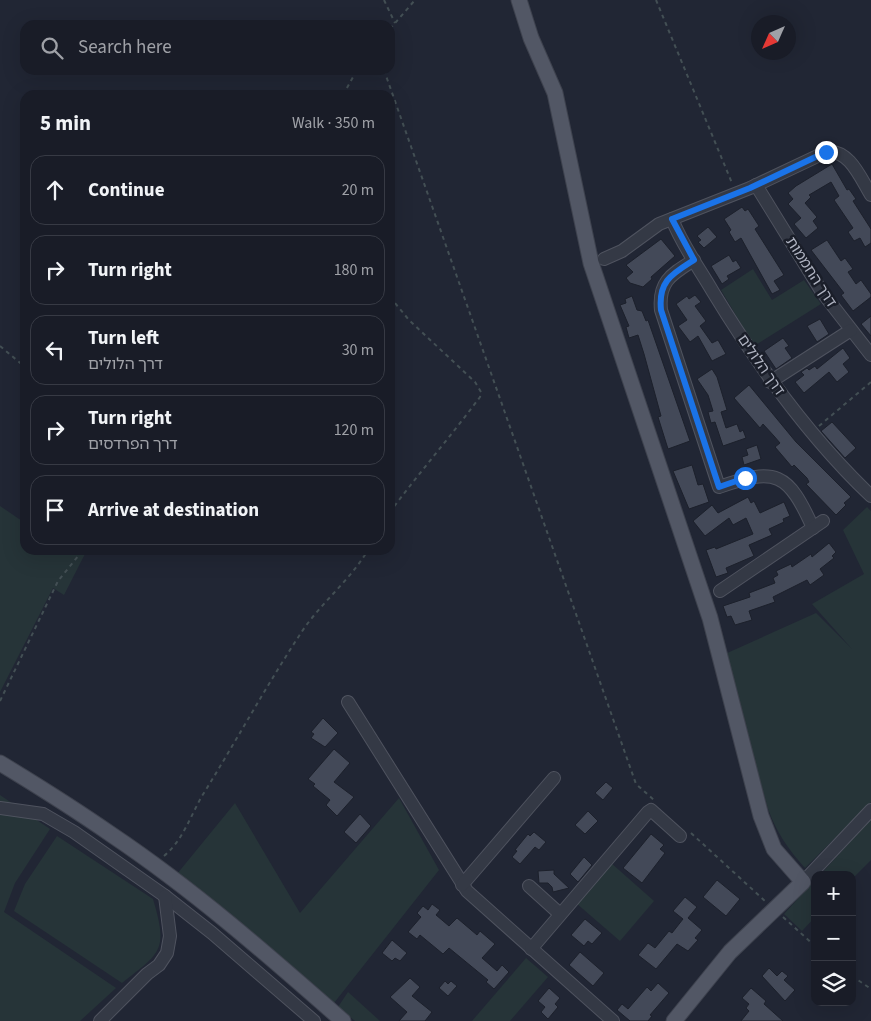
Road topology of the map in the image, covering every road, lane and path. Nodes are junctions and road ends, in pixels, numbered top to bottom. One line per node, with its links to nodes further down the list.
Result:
1 (384, 0): 5 (path)
2 (415, 0): 6 (path)
3 (519, 0): 40 (main road)
4 (656, 0): 13 (path)
5 (392, 20)
6 (395, 23)
7 (354, 75): 9 (path)
8 (386, 75): 10 (path)
9 (346, 90)
10 (391, 90)
11 (395, 101): 35 (path)
12 (756, 185): 13 (street); 14 (street); 19 (street, דרך החממות)
13 (736, 194): 15 (street)
14 (871, 195)
15 (672, 219): 16 (street); 17 (street, דרך הלולים)
16 (604, 259)
17 (694, 260): 23 (street, דרך הלולים); 30 (street)
18 (395, 303): 27 (path)
19 (851, 330): 21 (street, דרך החממות); 23 (street)
20 (0, 346): 22 (path)
21 (871, 355)
22 (20, 363)
23 (770, 382): 25 (street, דרך הלולים)
24 (871, 382): 25 (path)
25 (812, 432): 26 (street, דרך הלולים)
26 (871, 496)
27 (395, 505)
28 (79, 555): 31 (path)
29 (365, 555): 39 (path)
30 (720, 591)
31 (0, 701)
32 (348, 702): 41 (street)
33 (0, 763): 39 (main road)
34 (554, 778): 41 (street)
35 (658, 804)
36 (0, 808): 43 (street)
37 (871, 810): 40 (street)
38 (684, 833): 44 (path); 45 (street)
39 (154, 865): 52 (main road)
40 (802, 882): 44 (main road)
41 (462, 885): 47 (street)
42 (529, 886): 45 (street)
43 (165, 896): 50 (street); 51 (street)
44 (774, 909): 46 (path); 54 (main road)
45 (560, 914): 47 (street)
46 (811, 942)
47 (531, 949): 53 (street)
48 (856, 979): 49 (path)
49 (871, 989)
50 (100, 1021)
51 (314, 1021)
52 (344, 1021)
53 (613, 1021)
54 (674, 1021)

